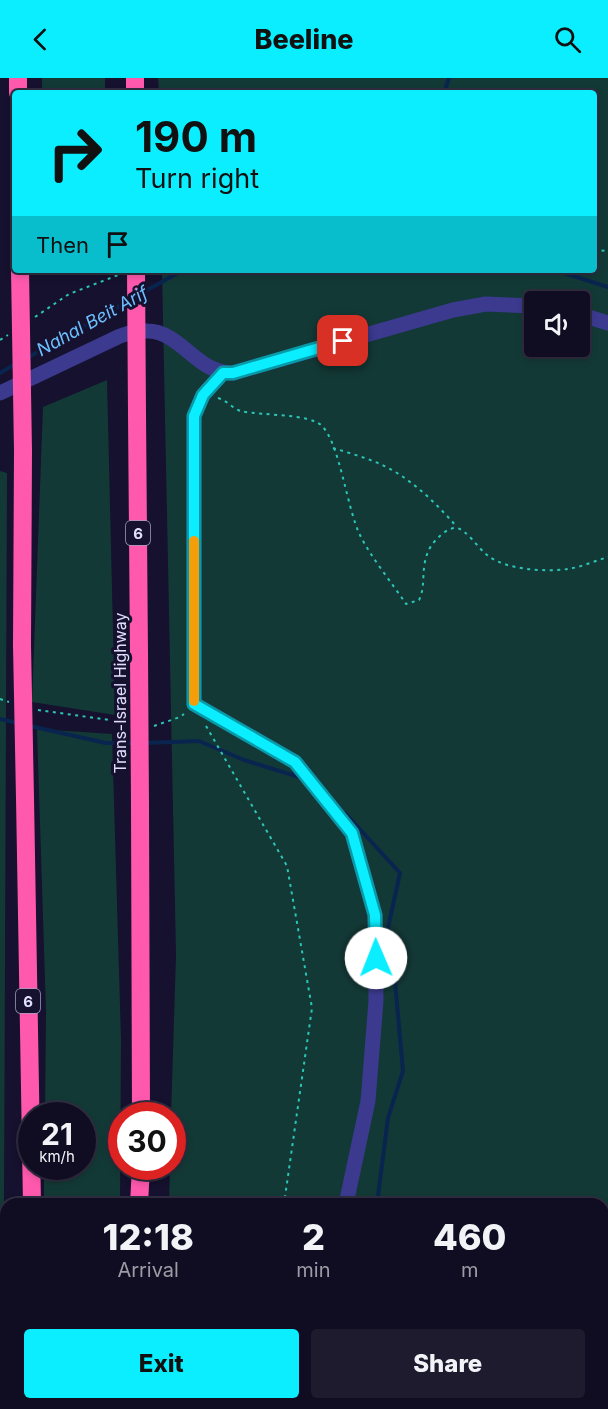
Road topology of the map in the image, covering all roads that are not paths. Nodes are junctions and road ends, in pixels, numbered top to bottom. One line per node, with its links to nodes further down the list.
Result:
1 (20, 273): 10 (highway, 6, bridge)
2 (129, 273): 8 (highway, Trans-Israel Highway / 6, bridge)
3 (524, 306): 6 (street)
4 (590, 317): 5 (street)
5 (608, 323)
6 (223, 373): 7 (street); 12 (street)
7 (0, 393)
8 (141, 1102)
9 (140, 1180): 11 (highway)
10 (32, 1198)
11 (139, 1198)
12 (347, 1198)

